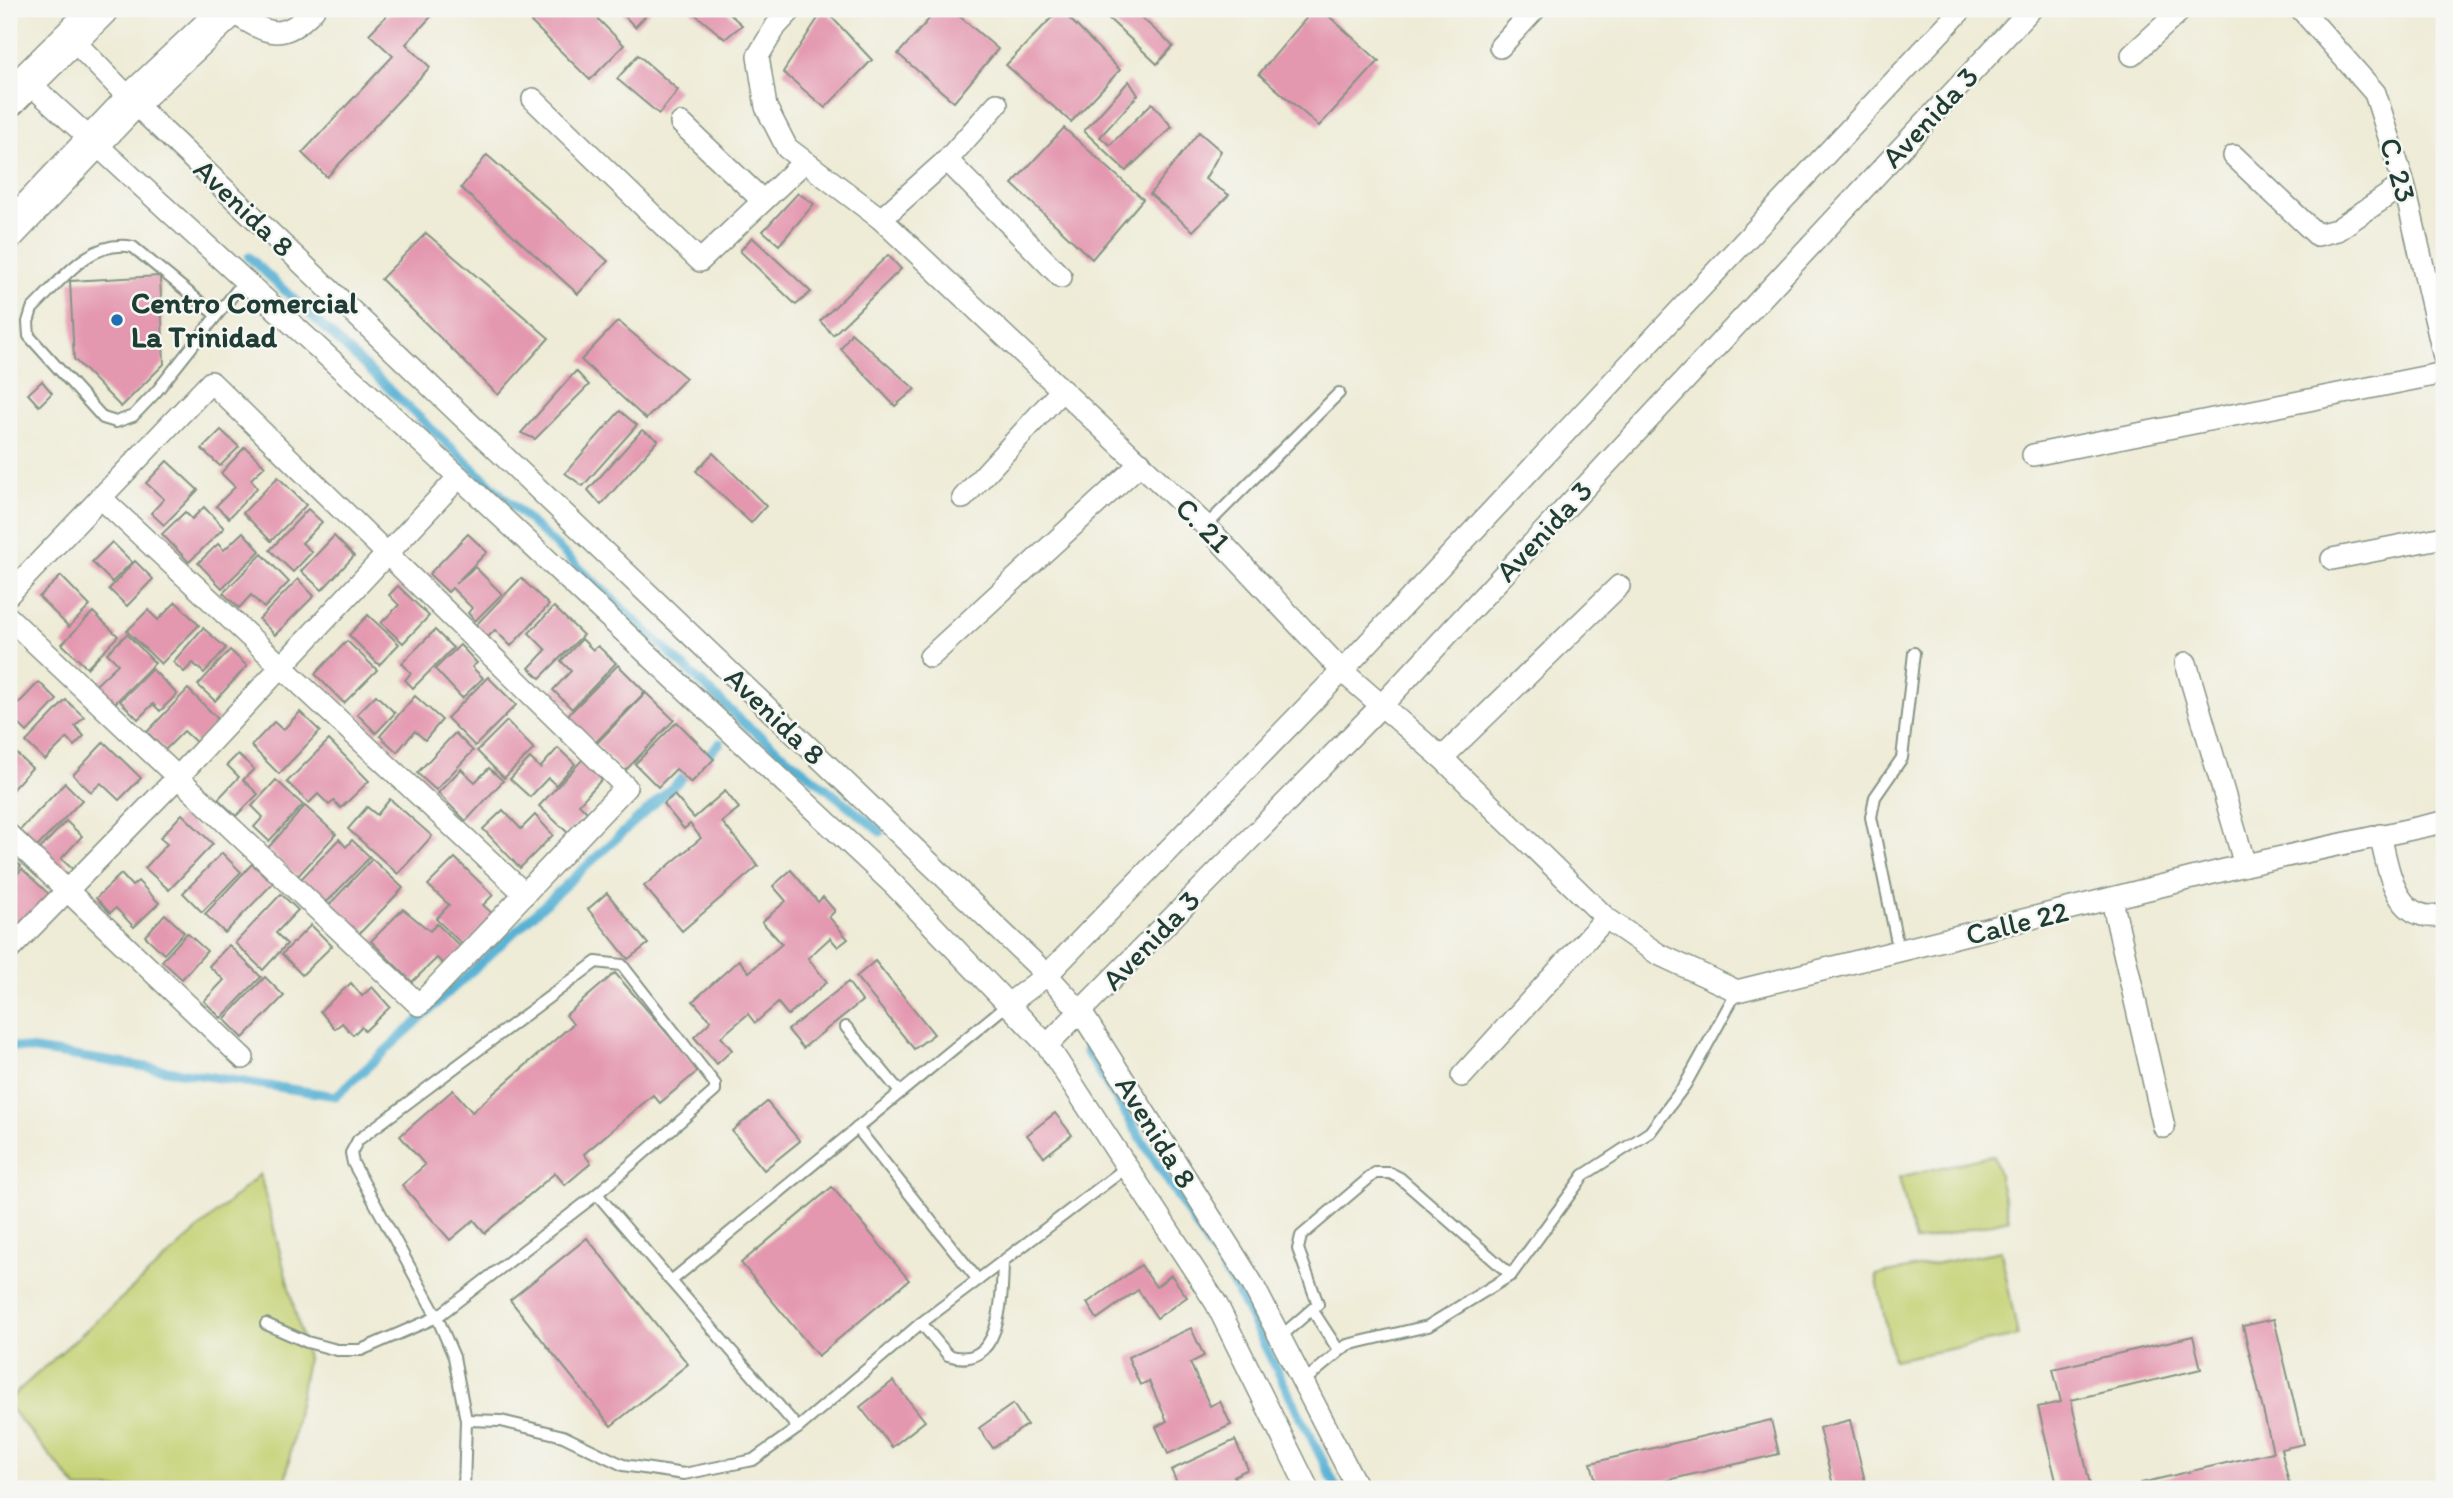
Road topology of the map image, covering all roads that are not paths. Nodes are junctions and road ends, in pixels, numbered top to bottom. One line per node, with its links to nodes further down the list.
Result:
1 (100, 9): 10 (main road)
2 (229, 9): 3 (street); 15 (main road)
3 (314, 9)
4 (792, 9): 21 (street, C. 21)
5 (1535, 9): 11 (street)
6 (1962, 9): 49 (street, Avenida 3)
7 (2031, 9): 50 (street, Avenida 3)
8 (2182, 9): 12 (street)
9 (2301, 9): 22 (street, C. 23)
10 (71, 38): 13 (main road); 15 (street, Avenida 8)
11 (1500, 47)
12 (2132, 55)
13 (18, 90): 18 (street, Avenida 8)
14 (533, 99): 23 (street)
15 (132, 102): 18 (main road); 64 (street, Avenida 8)
16 (997, 104): 20 (street)
17 (681, 122): 23 (street)
18 (93, 144): 25 (main road); 27 (street, Avenida 8)
19 (2234, 156): 22 (street)
20 (947, 160): 24 (street); 26 (street)
21 (803, 163): 23 (street); 24 (street, C. 21)
22 (2403, 184): 29 (street, C. 23)
23 (762, 200)
24 (881, 219): 31 (street, C. 21)
25 (9, 231)
26 (1061, 277)
27 (244, 281): 28 (lane); 35 (street, Avenida 8)
28 (216, 314): 28 (lane)
29 (2444, 356)
30 (2444, 373): 33 (street)
31 (1062, 391): 34 (street, C. 21); 37 (street)
32 (1339, 393): 38 (lane)
33 (2033, 455)
34 (1141, 463): 38 (street, C. 21); 46 (street)
35 (459, 477): 40 (street); 66 (street, Avenida 8)
36 (100, 497): 40 (street); 43 (street); 48 (street)
37 (964, 498)
38 (1206, 526): 49 (street, C. 21)
39 (2444, 537): 41 (street)
40 (390, 554): 48 (street); 58 (street)
41 (2332, 559)
42 (1619, 586): 51 (street)
43 (9, 594)
44 (9, 618): 52 (street)
45 (1914, 653): 63 (lane)
46 (930, 657)
47 (2186, 663): 56 (street)
48 (280, 668): 52 (street); 58 (street)
49 (1342, 671): 50 (street, C. 21); 64 (street, Avenida 3)
50 (1381, 706): 51 (street, C. 21); 67 (street, Avenida 3)
51 (1442, 758): 61 (street, C. 21)
52 (177, 778): 57 (street); 58 (street)
53 (2444, 822): 55 (street, Calle 22)
54 (9, 835): 57 (street)
55 (2380, 835): 56 (street, Calle 22); 60 (street)
56 (2245, 865): 59 (street, Calle 22)
57 (67, 891): 62 (street); 70 (street)
58 (525, 894)
59 (2112, 900): 63 (street, Calle 22); 74 (street)
60 (2444, 915)
61 (1606, 918): 65 (street); 71 (street)
62 (9, 950)
63 (1899, 952): 65 (street, Calle 22)
64 (1046, 975): 66 (street, Avenida 3); 67 (street, Avenida 8)
65 (1737, 991): 78 (lane)
66 (1007, 1005): 69 (street, Avenida 8); 72 (lane)
67 (1081, 1012): 69 (street, Avenida 3); 85 (street, Avenida 8)
68 (846, 1027): 72 (lane)
69 (1047, 1045): 75 (street, Avenida 8)
70 (243, 1058)
71 (1462, 1076)
72 (900, 1093): 73 (lane)
73 (857, 1128): 79 (lane); 80 (lane)
74 (2164, 1128)
75 (1127, 1167): 77 (lane); 91 (street, Avenida 8)
76 (597, 1194): 80 (lane); 82 (lane); 82 (lane)
77 (1003, 1261): 79 (lane); 83 (lane)
78 (1511, 1275): 81 (lane); 86 (lane)
79 (978, 1280): 83 (lane)
80 (671, 1281): 89 (lane)
81 (1313, 1311): 85 (lane); 86 (lane)
82 (437, 1317): 84 (lane); 88 (lane)
83 (921, 1323): 89 (lane)
84 (266, 1324)
85 (1280, 1337): 87 (street, Avenida 8)
86 (1339, 1351): 87 (lane)
87 (1303, 1382): 92 (street, Avenida 8)
88 (466, 1420): 89 (lane); 90 (lane)
89 (798, 1429)
90 (464, 1489)
91 (1308, 1489)
92 (1358, 1489)

